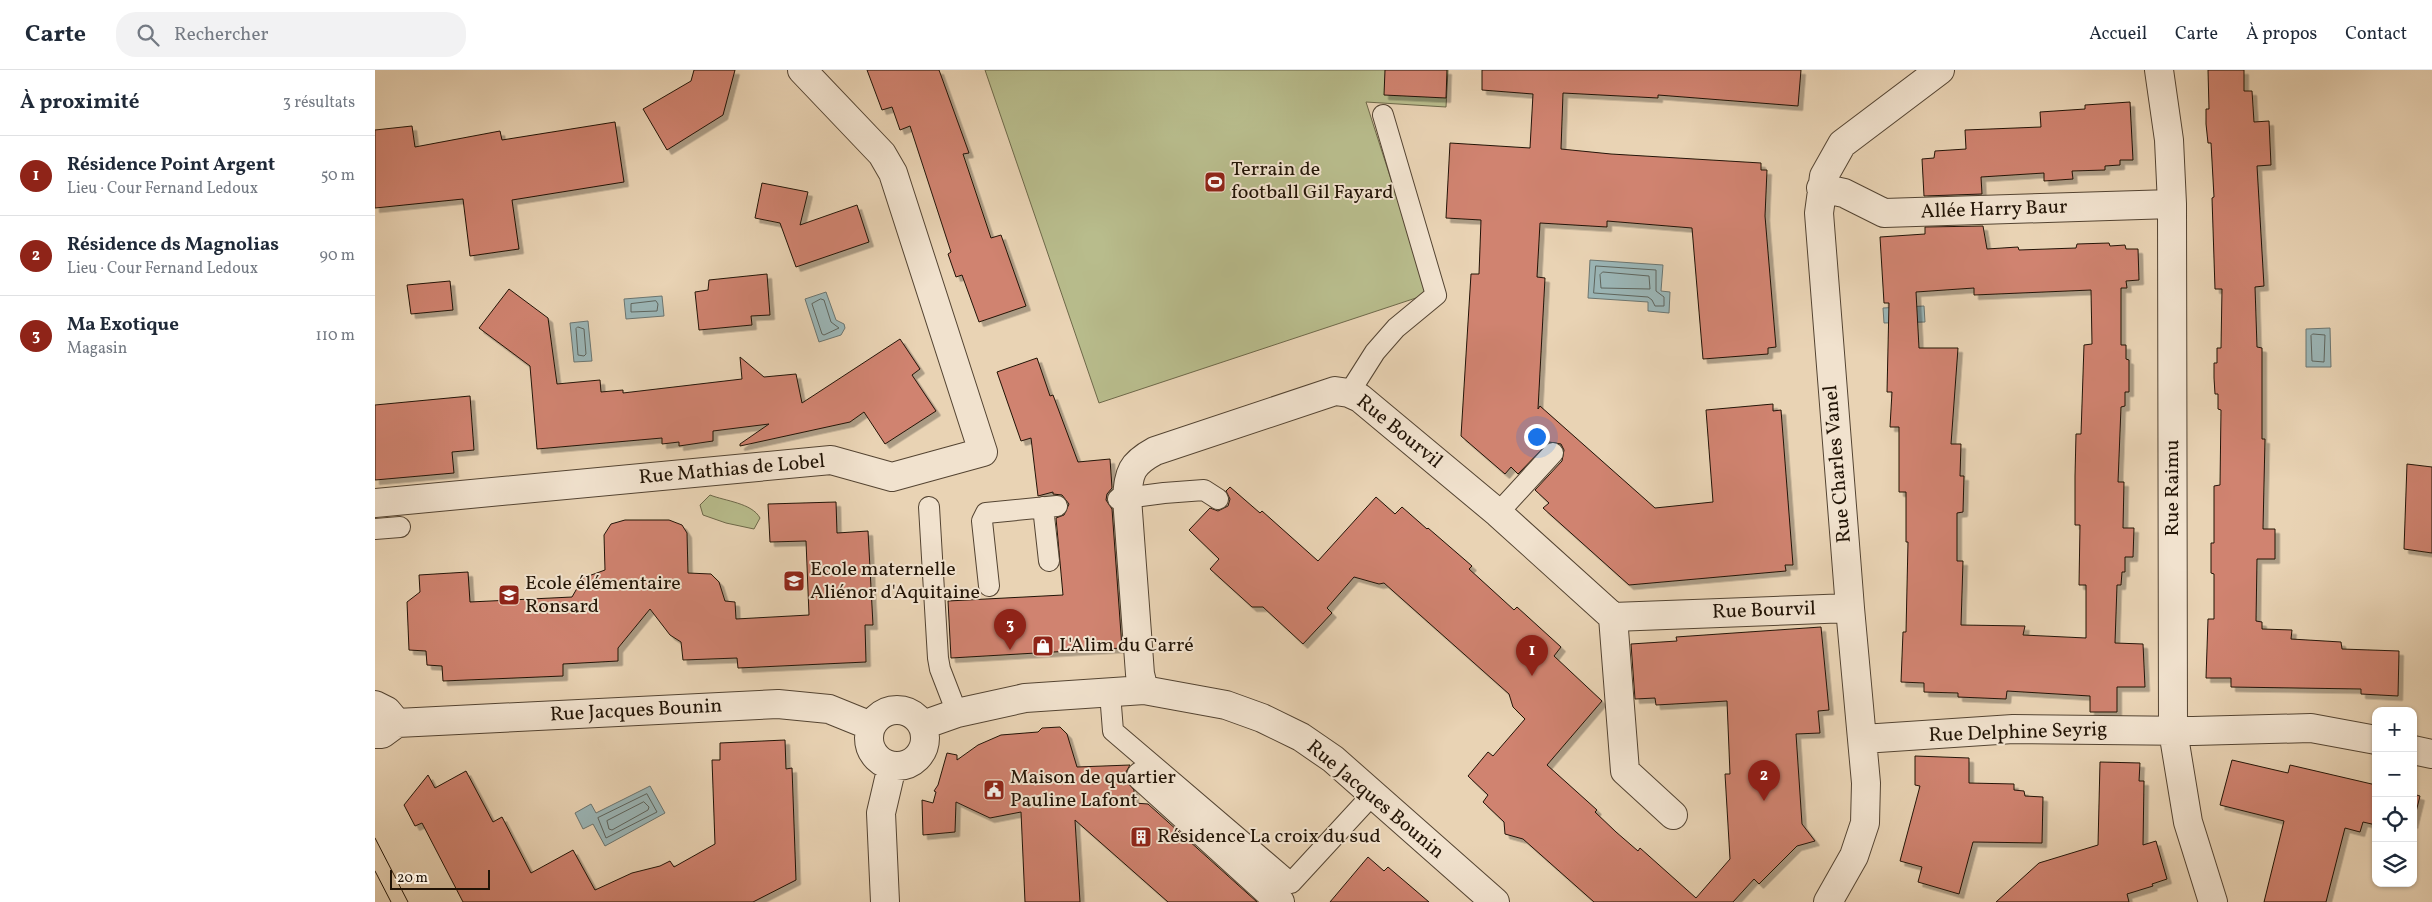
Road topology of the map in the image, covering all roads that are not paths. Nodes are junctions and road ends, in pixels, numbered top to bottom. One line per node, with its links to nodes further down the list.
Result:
1 (803, 70): 11 (street, Rue Mathias de Lobel)
2 (2159, 70): 6 (street, Rue Raimu)
3 (1931, 73): 5 (street, Rue Charles Vanel)
4 (1383, 115): 7 (lane)
5 (1821, 188): 6 (street, Allée Harry Baur); 18 (street, Rue Charles Vanel)
6 (2172, 204): 27 (street, Rue Raimu)
7 (1349, 393): 9 (street, Rue Bourvil); 13 (street, Rue Bourvil)
8 (1553, 454): 13 (lane)
9 (1122, 499): 10 (lane); 20 (street, Rue Bourvil)
10 (1218, 499)
11 (375, 503)
12 (929, 507): 23 (lane)
13 (1498, 513): 19 (street, Rue Bourvil)
14 (400, 527): 15 (lane)
15 (375, 529)
16 (1049, 561): 17 (lane)
17 (989, 586)
18 (1850, 608): 19 (street, Rue Bourvil); 28 (street, Rue Charles Vanel)
19 (1613, 617): 35 (street)
20 (1144, 690): 21 (street, Rue Jacques Bounin); 34 (street, Rue Jacques Bounin)
21 (1110, 694): 23 (street, Rue Jacques Bounin); 34 (lane)
22 (375, 705): 26 (street, Rue Jacques Bounin)
23 (957, 713): 24 (street, Rue Jacques Bounin)
24 (923, 725): 25 (street); 32 (street)
25 (871, 726): 26 (street, Rue Jacques Bounin); 32 (street)
26 (386, 728)
27 (2173, 731): 28 (street, Rue Delphine Seyrig); 29 (street, Rue Delphine Seyrig); 36 (street, Rue Raimu)
28 (1863, 739): 40 (street, Rue Charles Vanel)
29 (2372, 739)
30 (2417, 751): 31 (street)
31 (2432, 754)
32 (891, 766): 37 (street)
33 (1141, 776): 38 (street)
34 (1373, 794): 39 (street, Rue Jacques Bounin)
35 (1673, 815)
36 (2208, 901)
37 (885, 902)
38 (1281, 902)
39 (1495, 902)
40 (1828, 902)

